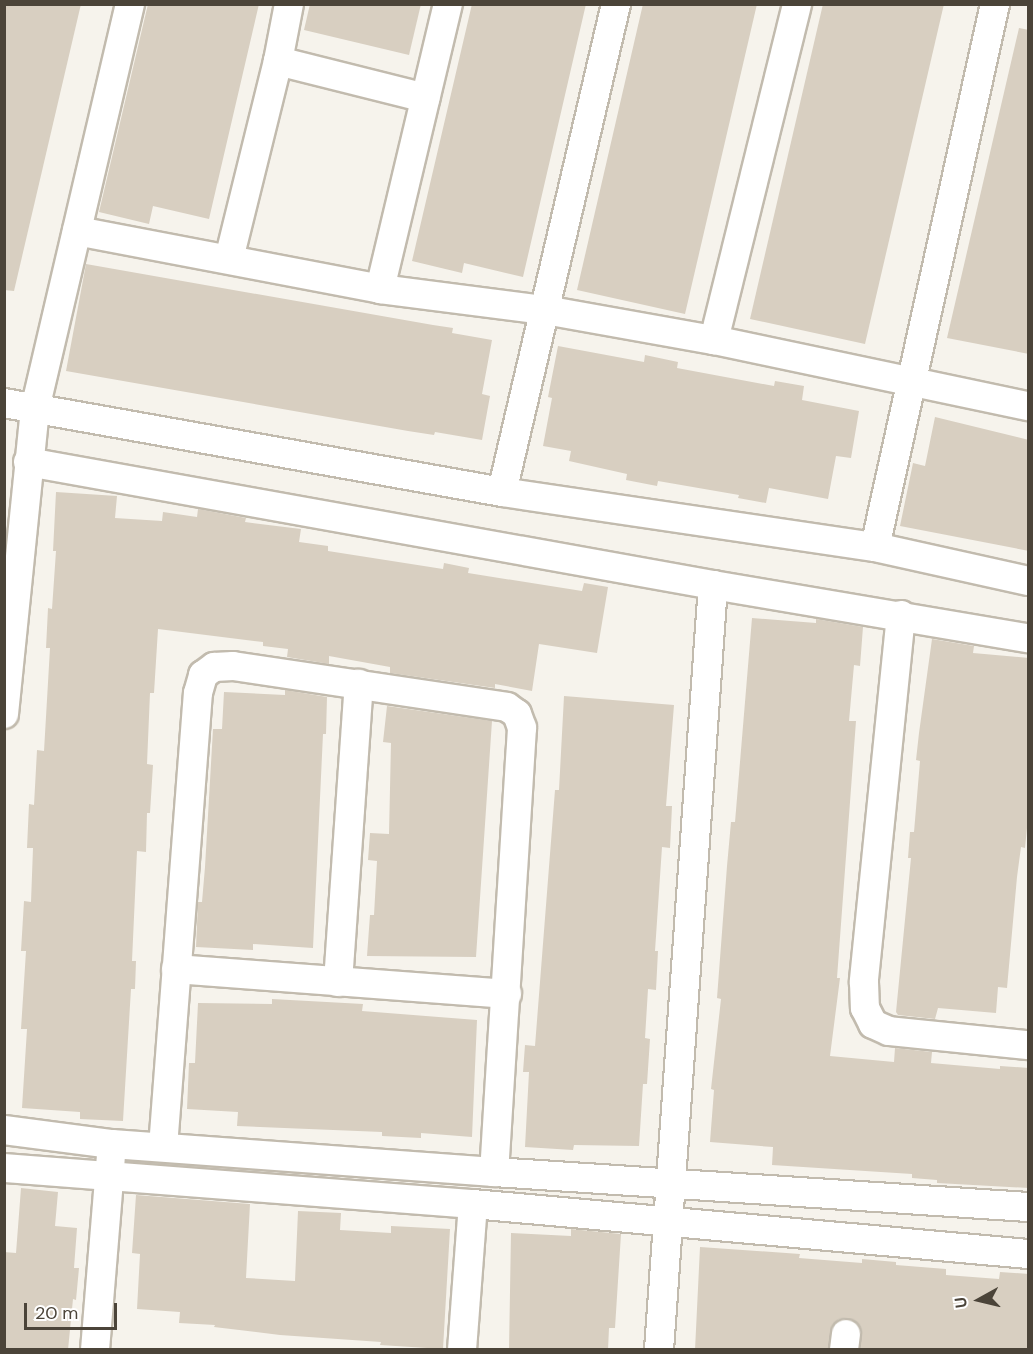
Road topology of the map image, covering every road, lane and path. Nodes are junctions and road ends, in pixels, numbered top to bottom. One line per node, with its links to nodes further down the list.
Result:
1 (130, 4): 9 (street)
2 (289, 4): 7 (street)
3 (448, 4): 8 (street)
4 (616, 4): 12 (street)
5 (797, 4): 13 (street)
6 (995, 4): 14 (street)
7 (278, 61): 8 (street); 10 (street)
8 (425, 98): 11 (street)
9 (77, 231): 10 (street); 17 (street)
10 (229, 259): 11 (street)
11 (380, 289): 12 (street)
12 (545, 310): 13 (street); 19 (street)
13 (714, 340): 14 (street)
14 (911, 382): 16 (street); 20 (street)
15 (4, 403): 17 (street)
16 (1029, 406)
17 (35, 409): 18 (street); 19 (street)
18 (28, 462): 22 (street); 26 (street)
19 (502, 492): 20 (street)
20 (874, 547): 21 (street)
21 (1029, 581)
22 (713, 585): 23 (street); 37 (street)
23 (901, 615): 24 (street); 30 (street)
24 (1029, 638)
25 (359, 684): 27 (street); 28 (street); 29 (street)
26 (4, 714)
27 (176, 969): 28 (street); 33 (street)
28 (338, 982): 29 (street)
29 (507, 994): 35 (street)
30 (1028, 1040)
31 (4, 1130): 32 (street)
32 (112, 1143): 33 (street); 36 (street)
33 (163, 1147): 35 (street)
34 (4, 1168): 36 (street)
35 (494, 1172): 37 (street)
36 (109, 1174): 38 (street); 42 (street)
37 (671, 1184): 39 (street); 40 (street)
38 (473, 1204): 40 (street); 43 (street)
39 (1029, 1207)
40 (668, 1223): 41 (street); 44 (street)
41 (1029, 1254)
42 (96, 1349)
43 (462, 1350)
44 (659, 1350)

